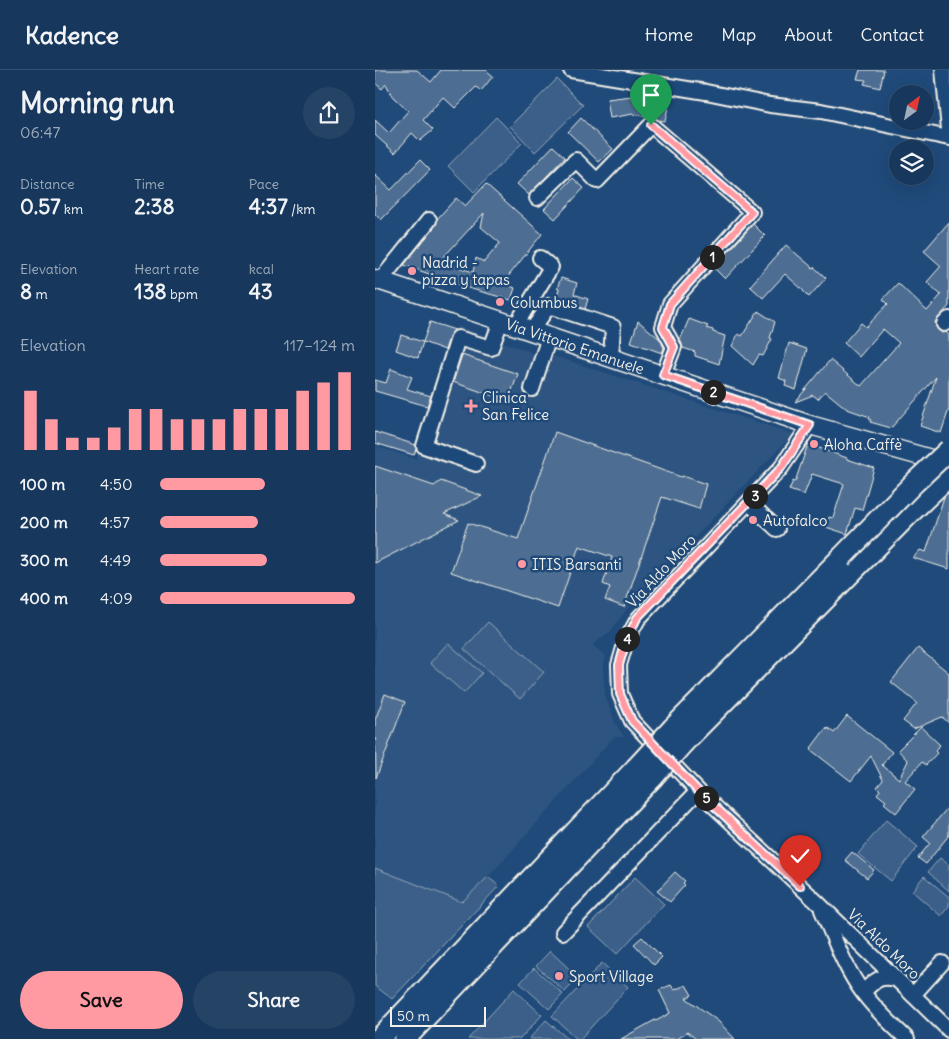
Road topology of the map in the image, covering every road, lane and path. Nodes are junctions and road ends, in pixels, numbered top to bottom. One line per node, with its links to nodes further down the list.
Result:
1 (571, 70): 4 (street)
2 (943, 70): 3 (street)
3 (949, 129)
4 (949, 138)
5 (537, 198): 12 (street)
6 (429, 220): 8 (street)
7 (540, 258): 9 (street)
8 (377, 280): 9 (main road, Via Vittorio Emanuele)
9 (516, 326): 10 (main road, Via Vittorio Emanuele); 11 (street); 16 (street)
10 (549, 337): 11 (main road, Via Vittorio Emanuele); 13 (street)
11 (611, 357): 12 (main road, Via Vittorio Emanuele)
12 (663, 375): 14 (main road, Via Vittorio Emanuele)
13 (533, 389)
14 (810, 425): 17 (main road, Via Vittorio Emanuele); 19 (street, Via Aldo Moro)
15 (949, 450): 21 (highway, bridge)
16 (475, 464)
17 (949, 464)
18 (949, 476): 21 (highway)
19 (749, 502): 20 (street); 23 (street, Via Aldo Moro)
20 (777, 529)
21 (847, 565): 22 (highway, bridge)
22 (644, 773): 31 (highway); 32 (highway)
23 (698, 791): 24 (street, Via Aldo Moro); 25 (street)
24 (818, 903): 27 (street, Via Aldo Moro); 28 (street, Via Aldo Moro)
25 (563, 932)
26 (941, 963): 29 (street)
27 (896, 979): 28 (street); 29 (street, Via Aldo Moro)
28 (863, 992): 33 (street, Via Aldo Moro)
29 (913, 995): 30 (street, Via Aldo Moro)
30 (949, 1030)
31 (379, 1039)
32 (405, 1039)
33 (907, 1039)

